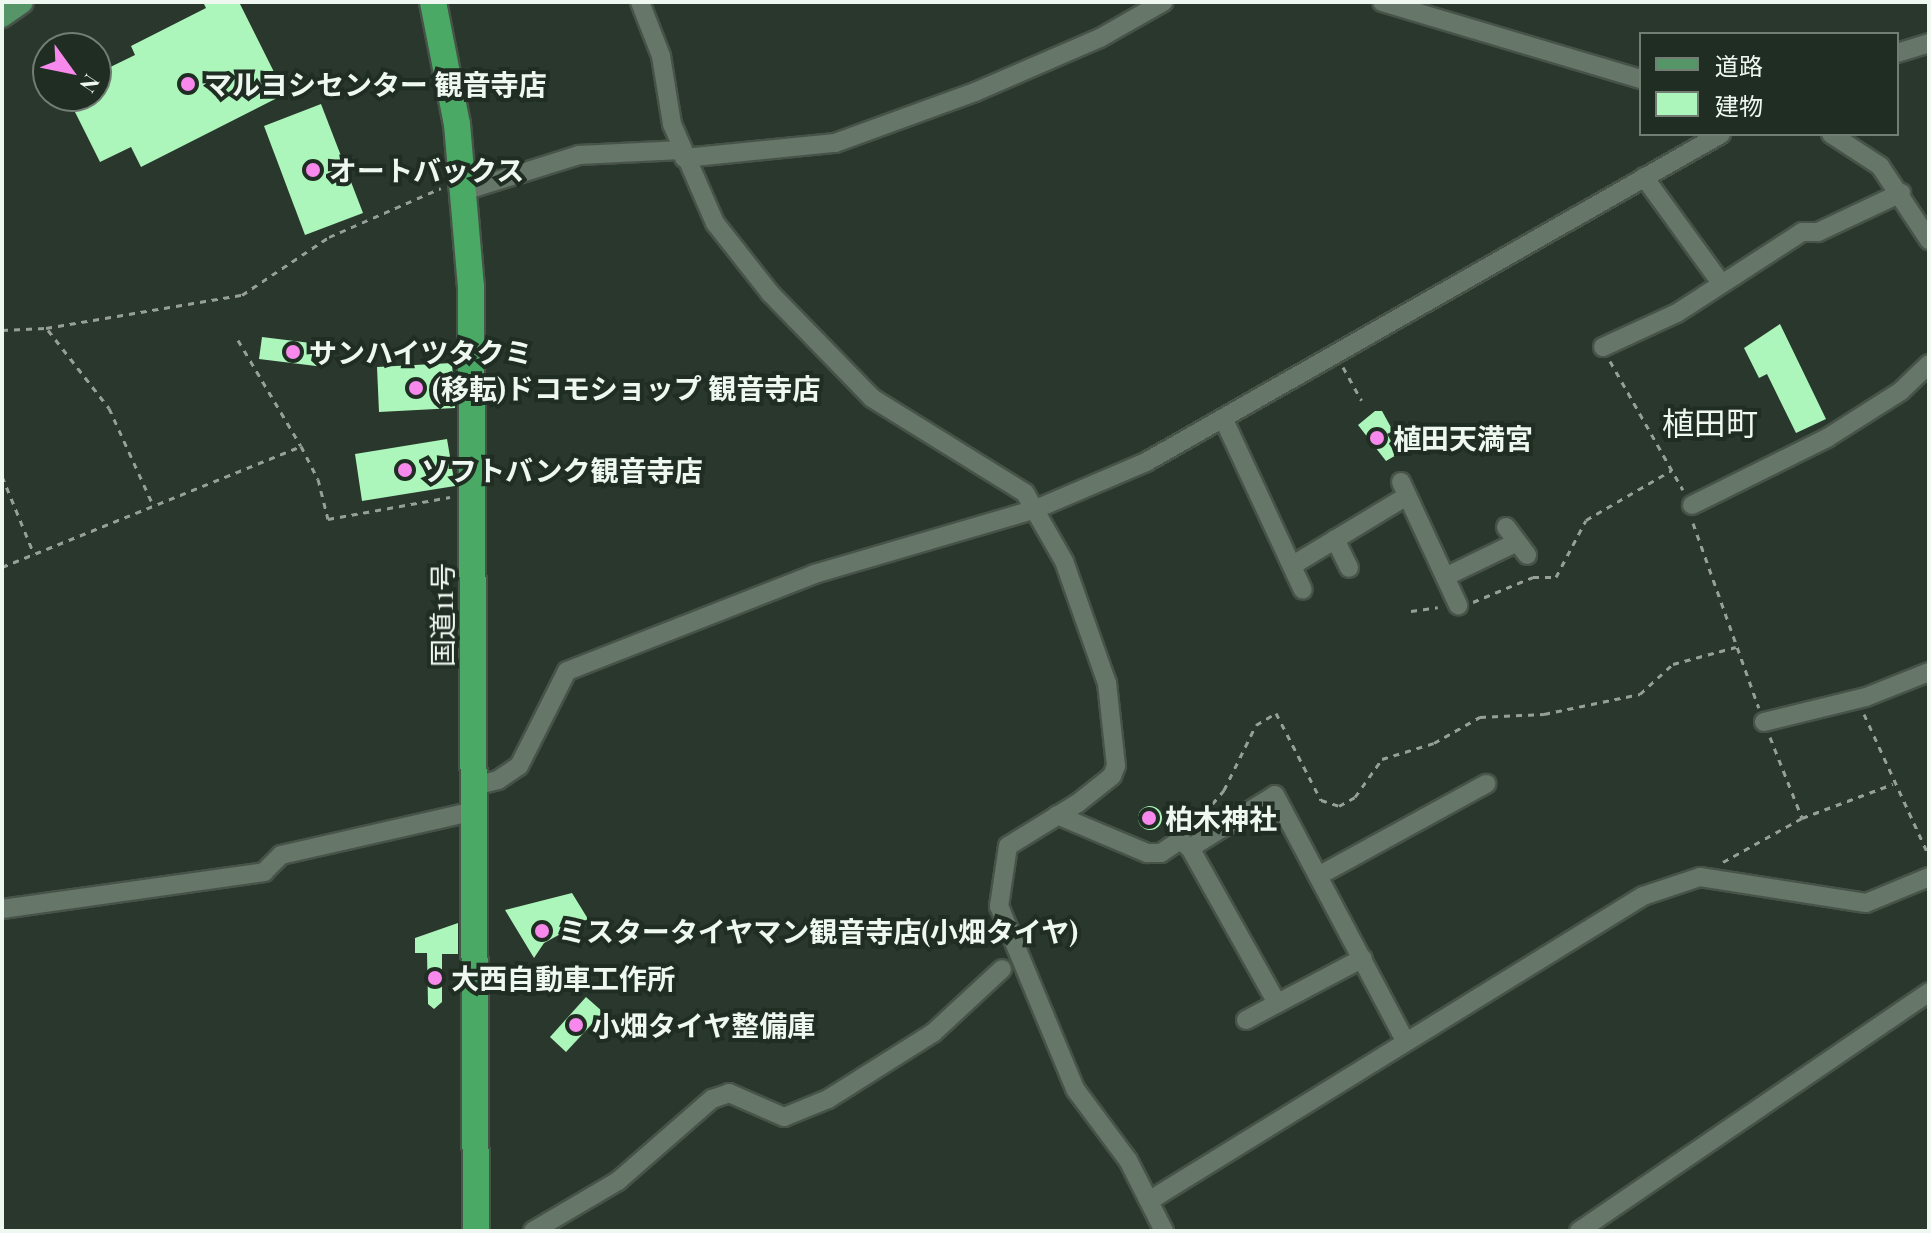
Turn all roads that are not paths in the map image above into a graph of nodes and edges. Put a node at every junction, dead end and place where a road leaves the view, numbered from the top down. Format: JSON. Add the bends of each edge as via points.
{"nodes":[{"id":1,"x":22,"y":2,"type":"edge"},
{"id":2,"x":433,"y":2,"type":"edge"},
{"id":3,"x":640,"y":2,"type":"edge"},
{"id":4,"x":1163,"y":2,"type":"edge"},
{"id":5,"x":1382,"y":2,"type":"edge"},
{"id":6,"x":2,"y":16,"type":"edge"},
{"id":7,"x":1929,"y":43,"type":"edge"},
{"id":8,"x":1899,"y":52,"type":"edge"},
{"id":9,"x":1639,"y":78,"type":"edge"},
{"id":10,"x":1717,"y":136,"type":"edge"},
{"id":11,"x":1834,"y":136,"type":"edge"},
{"id":12,"x":683,"y":154,"type":"junction"},
{"id":13,"x":1644,"y":177,"type":"junction"},
{"id":14,"x":464,"y":185,"type":"junction"},
{"id":15,"x":1901,"y":193,"type":"junction"},
{"id":16,"x":1929,"y":240,"type":"edge"},
{"id":17,"x":1721,"y":283,"type":"junction"},
{"id":18,"x":1603,"y":347,"type":"road end"},
{"id":19,"x":1929,"y":364,"type":"edge"},
{"id":20,"x":1224,"y":420,"type":"junction"},
{"id":21,"x":1692,"y":505,"type":"road end"},
{"id":22,"x":1036,"y":509,"type":"junction"},
{"id":23,"x":1335,"y":539,"type":"junction"},
{"id":24,"x":1517,"y":541,"type":"dead end"},
{"id":25,"x":1293,"y":565,"type":"junction"},
{"id":26,"x":1349,"y":568,"type":"dead end"},
{"id":27,"x":1445,"y":577,"type":"junction"},
{"id":28,"x":1303,"y":590,"type":"dead end"},
{"id":29,"x":1458,"y":605,"type":"road end"},
{"id":30,"x":1929,"y":672,"type":"edge"},
{"id":31,"x":1764,"y":722,"type":"road end"},
{"id":32,"x":1486,"y":784,"type":"dead end"},
{"id":33,"x":474,"y":798,"type":"junction"},
{"id":34,"x":1057,"y":815,"type":"junction"},
{"id":35,"x":1185,"y":844,"type":"junction"},
{"id":36,"x":1318,"y":876,"type":"junction"},
{"id":37,"x":1929,"y":877,"type":"edge"},
{"id":38,"x":2,"y":909,"type":"edge"},
{"id":39,"x":1363,"y":958,"type":"junction"},
{"id":40,"x":1002,"y":969,"type":"dead end"},
{"id":41,"x":1929,"y":992,"type":"edge"},
{"id":42,"x":1277,"y":1003,"type":"junction"},
{"id":43,"x":1246,"y":1020,"type":"dead end"},
{"id":44,"x":1405,"y":1041,"type":"junction"},
{"id":45,"x":1152,"y":1199,"type":"junction"},
{"id":46,"x":476,"y":1231,"type":"edge"},
{"id":47,"x":533,"y":1231,"type":"edge"},
{"id":48,"x":1164,"y":1231,"type":"edge"},
{"id":49,"x":1579,"y":1231,"type":"edge"}],
"edges":[{"from":1,"to":6,"type":"main road"},
{"from":2,"to":14,"type":"highway","name":"国道11号","via":[[448,63]]},
{"from":3,"to":12,"type":"street","via":[[661,56],[672,124]]},
{"from":4,"to":12,"type":"street","via":[[1100,38],[989,86],[835,143]]},
{"from":5,"to":9,"type":"street"},
{"from":7,"to":8,"type":"street"},
{"from":10,"to":13,"type":"street"},
{"from":11,"to":15,"type":"street","via":[[1880,166]]},
{"from":12,"to":14,"type":"street","via":[[579,155]]},
{"from":12,"to":22,"type":"street","via":[[715,223],[751,270],[872,398],[1005,477]]},
{"from":13,"to":17,"type":"street"},
{"from":13,"to":20,"type":"street"},
{"from":14,"to":33,"type":"highway","name":"国道11号","via":[[474,493]]},
{"from":15,"to":16,"type":"street"},
{"from":15,"to":17,"type":"street","via":[[1818,232],[1802,232]]},
{"from":17,"to":18,"type":"street","via":[[1677,313]]},
{"from":19,"to":21,"type":"street","via":[[1901,391],[1827,438]]},
{"from":20,"to":22,"type":"street","via":[[1146,462]]},
{"from":20,"to":25,"type":"street"},
{"from":22,"to":33,"type":"street","via":[[814,574],[567,671],[519,766]]},
{"from":22,"to":34,"type":"street","via":[[1093,635],[1107,683],[1116,754],[1112,776]]},
{"from":23,"to":25,"type":"street"},
{"from":23,"to":26,"type":"street"},
{"from":23,"to":27,"type":"street","via":[[1404,489]]},
{"from":24,"to":27,"type":"street"},
{"from":25,"to":28,"type":"street"},
{"from":27,"to":29,"type":"street"},
{"from":30,"to":31,"type":"street","via":[[1858,699]]},
{"from":32,"to":36,"type":"street"},
{"from":33,"to":38,"type":"street","via":[[281,855],[264,872]]},
{"from":33,"to":46,"type":"highway","name":"国道11号"},
{"from":34,"to":35,"type":"street","via":[[1147,853]]},
{"from":34,"to":45,"type":"street","via":[[1008,846],[999,878],[999,906],[1075,1089]]},
{"from":35,"to":36,"type":"street","via":[[1275,795]]},
{"from":35,"to":42,"type":"street"},
{"from":36,"to":39,"type":"street"},
{"from":37,"to":44,"type":"street","via":[[1852,904],[1771,885],[1700,877],[1643,896]]},
{"from":39,"to":42,"type":"street"},
{"from":39,"to":44,"type":"street"},
{"from":40,"to":47,"type":"street","via":[[933,1033],[863,1080],[784,1117],[729,1093],[712,1099],[618,1181]]},
{"from":41,"to":49,"type":"street"},
{"from":42,"to":43,"type":"street"},
{"from":44,"to":45,"type":"street"},
{"from":45,"to":48,"type":"street"}]}
